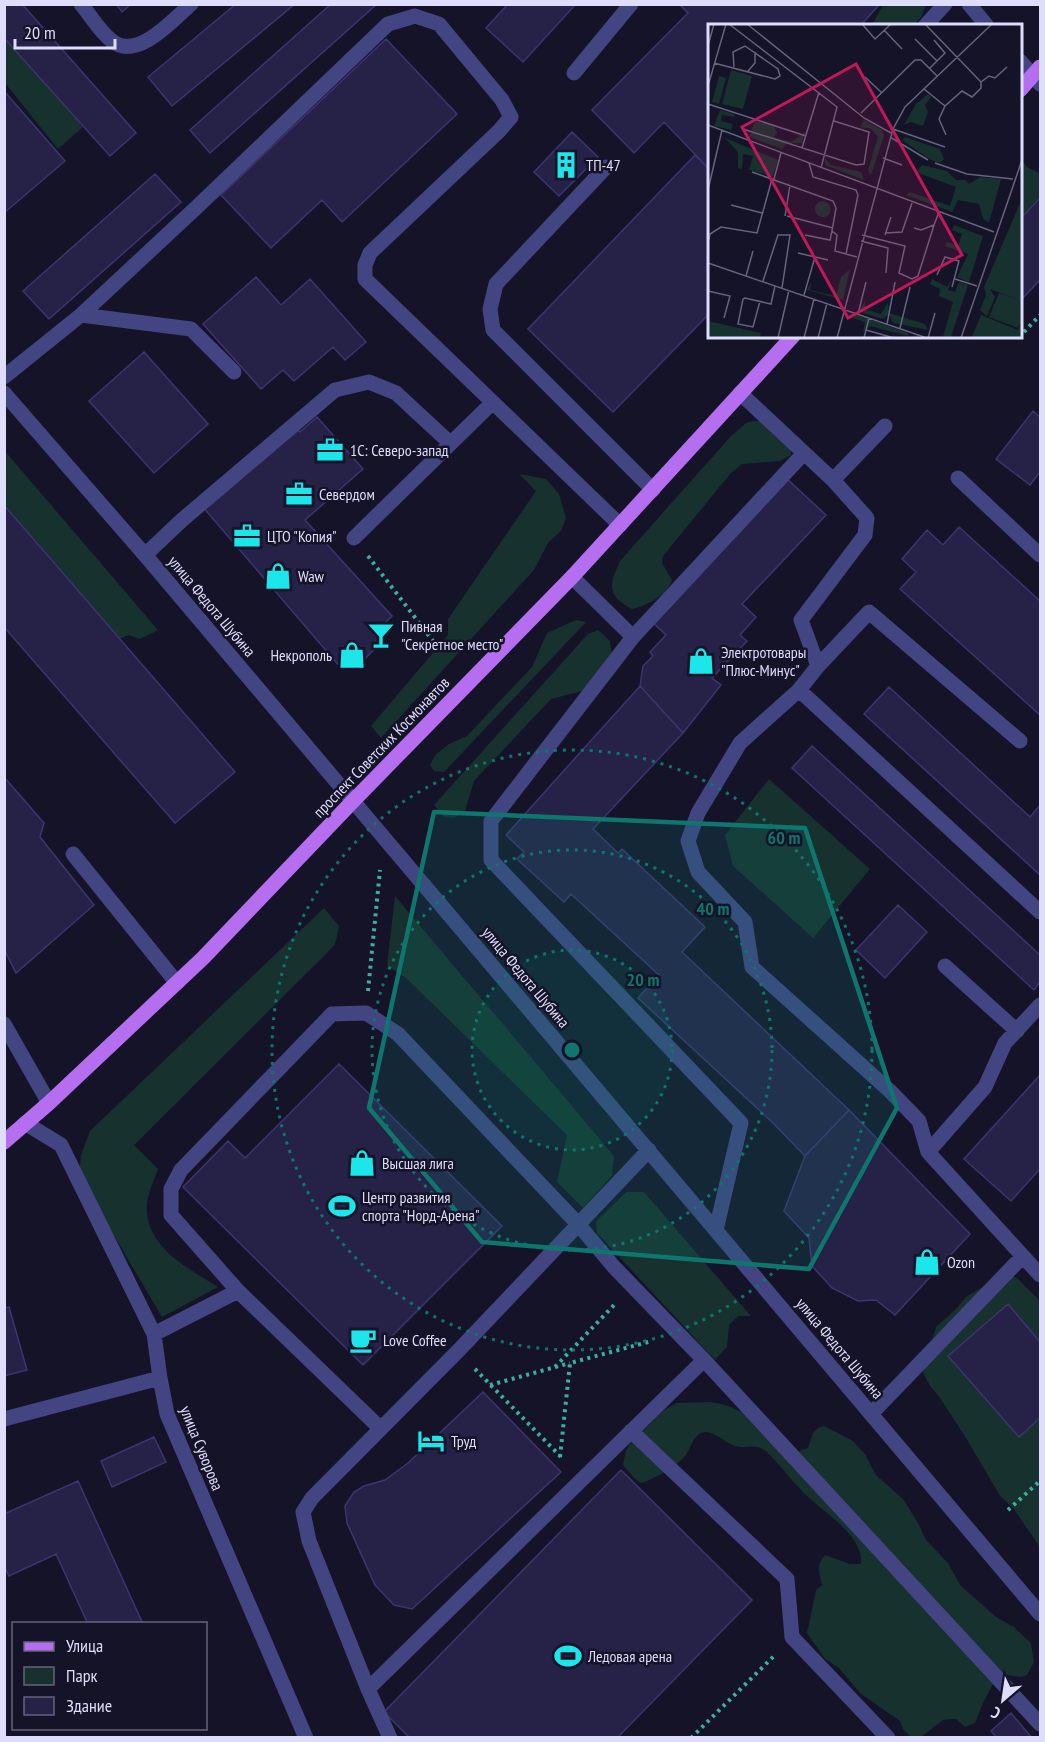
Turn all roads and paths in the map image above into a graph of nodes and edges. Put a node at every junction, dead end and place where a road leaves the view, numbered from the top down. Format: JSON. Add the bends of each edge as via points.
{"nodes":[{"id":1,"x":81,"y":4,"type":"edge"},
{"id":2,"x":191,"y":4,"type":"edge"},
{"id":3,"x":631,"y":4,"type":"edge"},
{"id":4,"x":945,"y":4,"type":"edge"},
{"id":5,"x":969,"y":4,"type":"edge"},
{"id":6,"x":927,"y":24,"type":"edge"},
{"id":7,"x":985,"y":24,"type":"edge"},
{"id":8,"x":1021,"y":62,"type":"edge"},
{"id":9,"x":574,"y":73,"type":"dead end"},
{"id":10,"x":1038,"y":76,"type":"edge"},
{"id":11,"x":1021,"y":89,"type":"edge"},
{"id":12,"x":606,"y":167,"type":"dead end"},
{"id":13,"x":81,"y":315,"type":"junction"},
{"id":14,"x":1041,"y":315,"type":"edge"},
{"id":15,"x":1024,"y":332,"type":"dead end"},
{"id":16,"x":791,"y":338,"type":"edge"},
{"id":17,"x":234,"y":372,"type":"dead end"},
{"id":18,"x":4,"y":377,"type":"edge"},
{"id":19,"x":4,"y":393,"type":"edge"},
{"id":20,"x":740,"y":393,"type":"junction"},
{"id":21,"x":492,"y":403,"type":"junction"},
{"id":22,"x":885,"y":426,"type":"dead end"},
{"id":23,"x":450,"y":443,"type":"junction"},
{"id":24,"x":804,"y":453,"type":"junction"},
{"id":25,"x":958,"y":478,"type":"dead end"},
{"id":26,"x":833,"y":480,"type":"junction"},
{"id":27,"x":653,"y":490,"type":"junction"},
{"id":28,"x":620,"y":525,"type":"junction"},
{"id":29,"x":354,"y":538,"type":"joint"},
{"id":30,"x":1040,"y":553,"type":"edge"},
{"id":31,"x":145,"y":555,"type":"junction"},
{"id":32,"x":572,"y":578,"type":"junction"},
{"id":33,"x":633,"y":637,"type":"junction"},
{"id":34,"x":433,"y":641,"type":"dead end"},
{"id":35,"x":818,"y":666,"type":"junction"},
{"id":36,"x":799,"y":690,"type":"junction"},
{"id":37,"x":1020,"y":741,"type":"dead end"},
{"id":38,"x":353,"y":801,"type":"junction"},
{"id":39,"x":73,"y":854,"type":"dead end"},
{"id":40,"x":381,"y":868,"type":"dead end"},
{"id":41,"x":1041,"y":912,"type":"edge"},
{"id":42,"x":945,"y":966,"type":"dead end"},
{"id":43,"x":177,"y":983,"type":"junction"},
{"id":44,"x":1041,"y":1005,"type":"edge"},
{"id":45,"x":366,"y":1013,"type":"junction"},
{"id":46,"x":4,"y":1024,"type":"edge"},
{"id":47,"x":1017,"y":1031,"type":"junction"},
{"id":48,"x":49,"y":1103,"type":"junction"},
{"id":49,"x":25,"y":1123,"type":"junction"},
{"id":50,"x":4,"y":1142,"type":"edge"},
{"id":51,"x":649,"y":1150,"type":"junction"},
{"id":52,"x":928,"y":1152,"type":"junction"},
{"id":53,"x":578,"y":1224,"type":"junction"},
{"id":54,"x":716,"y":1230,"type":"junction"},
{"id":55,"x":1023,"y":1256,"type":"junction"},
{"id":56,"x":1038,"y":1268,"type":"edge"},
{"id":57,"x":633,"y":1287,"type":"junction"},
{"id":58,"x":238,"y":1291,"type":"junction"},
{"id":59,"x":154,"y":1334,"type":"junction"},
{"id":60,"x":679,"y":1334,"type":"junction"},
{"id":61,"x":458,"y":1351,"type":"junction"},
{"id":62,"x":704,"y":1360,"type":"junction"},
{"id":63,"x":570,"y":1363,"type":"junction"},
{"id":64,"x":555,"y":1367,"type":"junction"},
{"id":65,"x":160,"y":1378,"type":"junction"},
{"id":66,"x":490,"y":1385,"type":"junction"},
{"id":67,"x":871,"y":1414,"type":"junction"},
{"id":68,"x":4,"y":1419,"type":"edge"},
{"id":69,"x":380,"y":1428,"type":"junction"},
{"id":70,"x":631,"y":1431,"type":"junction"},
{"id":71,"x":560,"y":1457,"type":"junction"},
{"id":72,"x":583,"y":1480,"type":"junction"},
{"id":73,"x":1041,"y":1481,"type":"edge"},
{"id":74,"x":1008,"y":1510,"type":"dead end"},
{"id":75,"x":1041,"y":1614,"type":"edge"},
{"id":76,"x":792,"y":1637,"type":"junction"},
{"id":77,"x":368,"y":1689,"type":"junction"},
{"id":78,"x":1041,"y":1724,"type":"edge"},
{"id":79,"x":306,"y":1737,"type":"edge"},
{"id":80,"x":390,"y":1737,"type":"edge"},
{"id":81,"x":691,"y":1737,"type":"edge"},
{"id":82,"x":888,"y":1737,"type":"edge"}],
"edges":[{"from":1,"to":2,"type":"street","via":[[113,42],[128,47],[145,44]]},
{"from":3,"to":9,"type":"street"},
{"from":4,"to":6,"type":"street"},
{"from":5,"to":7,"type":"street"},
{"from":8,"to":10,"type":"street"},
{"from":10,"to":11,"type":"main road"},
{"from":12,"to":27,"type":"street","via":[[496,284],[490,309],[493,330]]},
{"from":13,"to":17,"type":"street","via":[[191,329]]},
{"from":13,"to":18,"type":"street"},
{"from":13,"to":21,"type":"street","via":[[388,24],[415,16],[439,24],[502,100],[511,117],[370,253],[365,279]]},
{"from":14,"to":15,"type":"path"},
{"from":16,"to":20,"type":"main road","name":"проспект Советских Космонавтов"},
{"from":19,"to":31,"type":"street","name":"улица Федота Шубина"},
{"from":20,"to":24,"type":"street"},
{"from":20,"to":27,"type":"main road","name":"проспект Советских Космонавтов"},
{"from":21,"to":23,"type":"street"},
{"from":21,"to":28,"type":"street"},
{"from":22,"to":26,"type":"street"},
{"from":23,"to":29,"type":"street"},
{"from":23,"to":31,"type":"street","via":[[396,393],[369,382],[334,390]]},
{"from":24,"to":26,"type":"street"},
{"from":24,"to":33,"type":"street"},
{"from":25,"to":30,"type":"street"},
{"from":26,"to":35,"type":"street","via":[[867,518],[865,535],[801,620]]},
{"from":27,"to":28,"type":"main road","name":"проспект Советских Космонавтов"},
{"from":28,"to":32,"type":"main road","name":"проспект Советских Космонавтов"},
{"from":29,"to":34,"type":"path"},
{"from":31,"to":38,"type":"street","name":"улица Федота Шубина"},
{"from":32,"to":33,"type":"street"},
{"from":32,"to":38,"type":"main road","name":"проспект Советских Космонавтов"},
{"from":33,"to":54,"type":"street","via":[[491,821],[491,860],[741,1123]]},
{"from":35,"to":36,"type":"street"},
{"from":35,"to":37,"type":"street","via":[[869,612]]},
{"from":36,"to":41,"type":"street"},
{"from":36,"to":52,"type":"street","via":[[740,743],[698,813],[688,841],[698,872],[745,922],[752,967],[890,1090],[919,1121]]},
{"from":38,"to":43,"type":"main road","name":"проспект Советских Космонавтов"},
{"from":38,"to":51,"type":"street","name":"улица Федота Шубина"},
{"from":39,"to":43,"type":"street"},
{"from":40,"to":45,"type":"path"},
{"from":42,"to":47,"type":"street"},
{"from":43,"to":48,"type":"main road","name":"проспект Советских Космонавтов"},
{"from":44,"to":47,"type":"street"},
{"from":45,"to":53,"type":"street","via":[[398,1034]]},
{"from":45,"to":58,"type":"street","via":[[332,1014],[181,1170],[171,1190],[171,1215]]},
{"from":46,"to":48,"type":"street"},
{"from":47,"to":52,"type":"street","via":[[1005,1043],[985,1087]]},
{"from":48,"to":49,"type":"main road","name":"проспект Советских Космонавтов"},
{"from":49,"to":50,"type":"main road","name":"проспект Советских Космонавтов"},
{"from":49,"to":59,"type":"street","name":"улица Суворова","via":[[61,1145]]},
{"from":51,"to":53,"type":"street"},
{"from":51,"to":54,"type":"street","name":"улица Федота Шубина"},
{"from":52,"to":55,"type":"street"},
{"from":53,"to":57,"type":"street"},
{"from":53,"to":61,"type":"street"},
{"from":54,"to":67,"type":"street","name":"улица Федота Шубина"},
{"from":55,"to":56,"type":"street"},
{"from":55,"to":67,"type":"street"},
{"from":57,"to":60,"type":"street"},
{"from":57,"to":64,"type":"path"},
{"from":58,"to":59,"type":"street"},
{"from":58,"to":69,"type":"street"},
{"from":59,"to":65,"type":"street","name":"улица Суворова"},
{"from":60,"to":62,"type":"street"},
{"from":60,"to":63,"type":"path"},
{"from":61,"to":66,"type":"path"},
{"from":61,"to":69,"type":"street"},
{"from":62,"to":70,"type":"street"},
{"from":62,"to":78,"type":"street"},
{"from":63,"to":64,"type":"path"},
{"from":63,"to":71,"type":"path"},
{"from":64,"to":66,"type":"path"},
{"from":65,"to":68,"type":"street"},
{"from":65,"to":79,"type":"street","name":"улица Суворова","via":[[167,1414]]},
{"from":66,"to":71,"type":"path"},
{"from":67,"to":75,"type":"street","name":"улица Федота Шубина"},
{"from":69,"to":77,"type":"street","via":[[303,1512],[309,1541]]},
{"from":70,"to":72,"type":"street"},
{"from":70,"to":76,"type":"street","via":[[787,1579]]},
{"from":71,"to":72,"type":"path"},
{"from":72,"to":77,"type":"street"},
{"from":73,"to":74,"type":"path"},
{"from":76,"to":81,"type":"path"},
{"from":76,"to":82,"type":"street"},
{"from":77,"to":80,"type":"street"}]}
